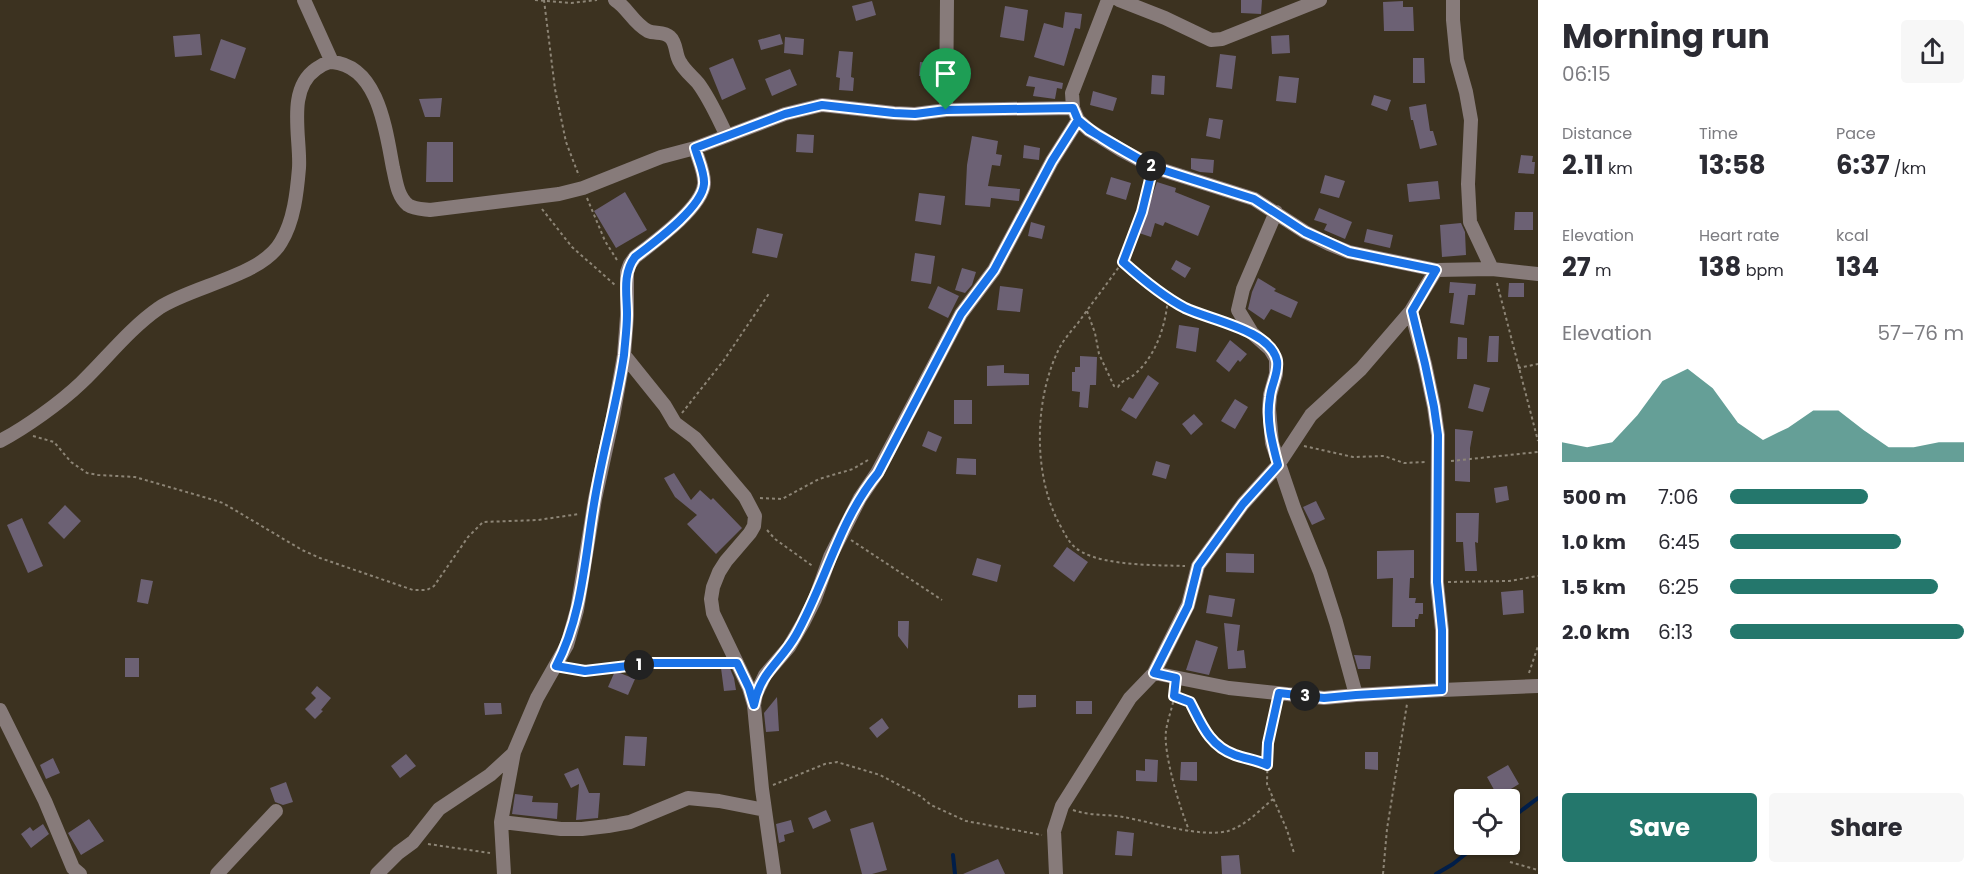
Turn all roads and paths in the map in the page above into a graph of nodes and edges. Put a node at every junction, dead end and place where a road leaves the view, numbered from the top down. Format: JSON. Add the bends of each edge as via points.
{"nodes":[{"id":1,"x":304,"y":0,"type":"edge"},
{"id":2,"x":535,"y":0,"type":"edge"},
{"id":3,"x":597,"y":0,"type":"edge"},
{"id":4,"x":615,"y":0,"type":"edge"},
{"id":5,"x":947,"y":0,"type":"edge"},
{"id":6,"x":1108,"y":0,"type":"edge"},
{"id":7,"x":1119,"y":0,"type":"edge"},
{"id":8,"x":1320,"y":0,"type":"edge"},
{"id":9,"x":1453,"y":0,"type":"edge"},
{"id":10,"x":545,"y":1,"type":"edge"},
{"id":11,"x":332,"y":62,"type":"junction"},
{"id":12,"x":946,"y":110,"type":"junction"},
{"id":13,"x":1075,"y":114,"type":"junction"},
{"id":14,"x":727,"y":136,"type":"junction"},
{"id":15,"x":695,"y":148,"type":"junction"},
{"id":16,"x":1153,"y":167,"type":"junction"},
{"id":17,"x":583,"y":188,"type":"junction"},
{"id":18,"x":533,"y":198,"type":"junction"},
{"id":19,"x":1276,"y":213,"type":"junction"},
{"id":20,"x":1123,"y":262,"type":"junction"},
{"id":21,"x":1492,"y":269,"type":"junction"},
{"id":22,"x":1436,"y":270,"type":"junction"},
{"id":23,"x":627,"y":272,"type":"junction"},
{"id":24,"x":1538,"y":274,"type":"edge"},
{"id":25,"x":770,"y":292,"type":"dead end"},
{"id":26,"x":1168,"y":297,"type":"junction"},
{"id":27,"x":626,"y":298,"type":"junction"},
{"id":28,"x":1087,"y":310,"type":"junction"},
{"id":29,"x":1412,"y":311,"type":"junction"},
{"id":30,"x":1252,"y":333,"type":"junction"},
{"id":31,"x":624,"y":355,"type":"junction"},
{"id":32,"x":1538,"y":364,"type":"edge"},
{"id":33,"x":1518,"y":368,"type":"junction"},
{"id":34,"x":675,"y":423,"type":"junction"},
{"id":35,"x":18,"y":432,"type":"junction"},
{"id":36,"x":1297,"y":437,"type":"junction"},
{"id":37,"x":0,"y":441,"type":"edge"},
{"id":38,"x":1538,"y":441,"type":"edge"},
{"id":39,"x":889,"y":450,"type":"junction"},
{"id":40,"x":1538,"y":452,"type":"edge"},
{"id":41,"x":1438,"y":462,"type":"junction"},
{"id":42,"x":1278,"y":465,"type":"junction"},
{"id":43,"x":745,"y":497,"type":"junction"},
{"id":44,"x":592,"y":512,"type":"junction"},
{"id":45,"x":755,"y":516,"type":"junction"},
{"id":46,"x":841,"y":534,"type":"junction"},
{"id":47,"x":1198,"y":566,"type":"junction"},
{"id":48,"x":1538,"y":576,"type":"edge"},
{"id":49,"x":822,"y":579,"type":"junction"},
{"id":50,"x":1437,"y":582,"type":"junction"},
{"id":51,"x":942,"y":600,"type":"dead end"},
{"id":52,"x":1538,"y":646,"type":"edge"},
{"id":53,"x":737,"y":663,"type":"junction"},
{"id":54,"x":556,"y":666,"type":"junction"},
{"id":55,"x":1154,"y":673,"type":"junction"},
{"id":56,"x":1176,"y":678,"type":"junction"},
{"id":57,"x":1531,"y":687,"type":"edge"},
{"id":58,"x":1442,"y":690,"type":"junction"},
{"id":59,"x":1409,"y":692,"type":"junction"},
{"id":60,"x":1279,"y":693,"type":"junction"},
{"id":61,"x":1356,"y":695,"type":"junction"},
{"id":62,"x":1174,"y":696,"type":"junction"},
{"id":63,"x":754,"y":705,"type":"junction"},
{"id":64,"x":0,"y":710,"type":"edge"},
{"id":65,"x":514,"y":752,"type":"junction"},
{"id":66,"x":1267,"y":765,"type":"junction"},
{"id":67,"x":762,"y":789,"type":"junction"},
{"id":68,"x":1274,"y":799,"type":"junction"},
{"id":69,"x":1062,"y":806,"type":"junction"},
{"id":70,"x":765,"y":810,"type":"junction"},
{"id":71,"x":276,"y":811,"type":"dead end"},
{"id":72,"x":501,"y":822,"type":"junction"},
{"id":73,"x":1189,"y":830,"type":"junction"},
{"id":74,"x":1054,"y":831,"type":"junction"},
{"id":75,"x":413,"y":842,"type":"junction"},
{"id":76,"x":1294,"y":853,"type":"dead end"},
{"id":77,"x":504,"y":854,"type":"junction"},
{"id":78,"x":1510,"y":862,"type":"dead end"},
{"id":79,"x":1538,"y":870,"type":"edge"},
{"id":80,"x":80,"y":874,"type":"edge"},
{"id":81,"x":217,"y":874,"type":"edge"},
{"id":82,"x":377,"y":874,"type":"edge"},
{"id":83,"x":504,"y":874,"type":"edge"},
{"id":84,"x":774,"y":874,"type":"edge"},
{"id":85,"x":1056,"y":874,"type":"edge"},
{"id":86,"x":1383,"y":874,"type":"edge"}],
"edges":[{"from":1,"to":11,"type":"street"},
{"from":2,"to":10,"type":"path"},
{"from":3,"to":10,"type":"path"},
{"from":4,"to":14,"type":"street","via":[[634,22],[648,31],[671,37],[681,65],[698,83]]},
{"from":5,"to":12,"type":"street"},
{"from":6,"to":13,"type":"street","via":[[1075,82]]},
{"from":7,"to":8,"type":"street","via":[[1210,40],[1222,39]]},
{"from":9,"to":21,"type":"street","via":[[1457,60],[1471,120],[1470,222]]},
{"from":10,"to":17,"type":"path","via":[[555,89],[566,142]]},
{"from":11,"to":18,"type":"street","via":[[351,68],[364,78],[376,98],[398,188],[408,205],[430,210]]},
{"from":11,"to":35,"type":"street","via":[[311,73],[301,91],[297,193],[281,242],[273,253],[257,266],[160,308],[118,343],[79,385]]},
{"from":12,"to":13,"type":"street"},
{"from":12,"to":14,"type":"street","via":[[915,114],[822,105]]},
{"from":13,"to":16,"type":"street","via":[[1089,130]]},
{"from":13,"to":39,"type":"street","via":[[994,270],[961,314]]},
{"from":14,"to":15,"type":"street"},
{"from":15,"to":17,"type":"street"},
{"from":15,"to":23,"type":"street","via":[[704,178],[702,191],[683,217],[635,257]]},
{"from":16,"to":19,"type":"street","via":[[1254,199]]},
{"from":16,"to":20,"type":"path","via":[[1142,212]]},
{"from":17,"to":18,"type":"street"},
{"from":17,"to":23,"type":"path","via":[[605,241]]},
{"from":18,"to":27,"type":"path","via":[[572,247]]},
{"from":19,"to":22,"type":"street","via":[[1305,232],[1349,252]]},
{"from":19,"to":30,"type":"street","via":[[1239,303],[1238,310]]},
{"from":20,"to":26,"type":"path"},
{"from":20,"to":28,"type":"path"},
{"from":21,"to":22,"type":"street"},
{"from":21,"to":24,"type":"street"},
{"from":21,"to":33,"type":"path"},
{"from":22,"to":29,"type":"street"},
{"from":23,"to":27,"type":"street"},
{"from":25,"to":34,"type":"path"},
{"from":26,"to":28,"type":"path","via":[[1163,328],[1150,356],[1118,387],[1105,369]]},
{"from":26,"to":30,"type":"path","via":[[1194,312]]},
{"from":27,"to":31,"type":"street"},
{"from":28,"to":47,"type":"path","via":[[1061,345],[1043,400],[1040,459],[1047,496],[1057,520],[1069,543],[1089,555],[1144,566]]},
{"from":29,"to":36,"type":"street","via":[[1361,369],[1311,415]]},
{"from":29,"to":41,"type":"street","via":[[1434,407]]},
{"from":30,"to":42,"type":"street","via":[[1270,348],[1276,359],[1269,409]]},
{"from":31,"to":34,"type":"street"},
{"from":31,"to":44,"type":"street"},
{"from":32,"to":33,"type":"path"},
{"from":33,"to":38,"type":"path"},
{"from":34,"to":43,"type":"street","via":[[695,438]]},
{"from":35,"to":37,"type":"street"},
{"from":35,"to":44,"type":"path","via":[[54,442],[87,473],[135,477],[223,503],[302,550],[413,590],[434,586],[483,522],[538,520]]},
{"from":36,"to":41,"type":"path","via":[[1303,446],[1353,457]]},
{"from":36,"to":42,"type":"street"},
{"from":39,"to":43,"type":"path","via":[[782,499]]},
{"from":39,"to":46,"type":"street"},
{"from":40,"to":41,"type":"path"},
{"from":41,"to":50,"type":"street"},
{"from":42,"to":47,"type":"street","via":[[1243,504]]},
{"from":42,"to":61,"type":"street","via":[[1320,572]]},
{"from":43,"to":45,"type":"street"},
{"from":44,"to":54,"type":"street","via":[[577,610]]},
{"from":45,"to":49,"type":"path","via":[[775,539],[818,570]]},
{"from":45,"to":53,"type":"street","via":[[750,533],[719,572],[711,599],[713,613]]},
{"from":46,"to":49,"type":"street"},
{"from":46,"to":51,"type":"path"},
{"from":47,"to":55,"type":"street","via":[[1188,606]]},
{"from":48,"to":50,"type":"path","via":[[1509,581]]},
{"from":49,"to":63,"type":"street","via":[[795,637],[765,675]]},
{"from":50,"to":58,"type":"street"},
{"from":52,"to":57,"type":"path"},
{"from":53,"to":54,"type":"path","via":[[653,663],[585,671]]},
{"from":53,"to":63,"type":"street"},
{"from":54,"to":65,"type":"street","via":[[537,698]]},
{"from":55,"to":56,"type":"street"},
{"from":55,"to":69,"type":"street","via":[[1130,698]]},
{"from":56,"to":60,"type":"street"},
{"from":56,"to":62,"type":"path"},
{"from":57,"to":58,"type":"street"},
{"from":58,"to":59,"type":"street"},
{"from":59,"to":61,"type":"street"},
{"from":59,"to":86,"type":"path"},
{"from":60,"to":61,"type":"street","via":[[1324,698]]},
{"from":60,"to":66,"type":"path"},
{"from":62,"to":66,"type":"path","via":[[1190,702],[1204,730],[1227,751]]},
{"from":62,"to":73,"type":"path","via":[[1166,746]]},
{"from":63,"to":67,"type":"street"},
{"from":64,"to":80,"type":"street","via":[[73,868]]},
{"from":65,"to":72,"type":"street"},
{"from":65,"to":75,"type":"street","via":[[490,775],[439,809]]},
{"from":66,"to":68,"type":"path","via":[[1267,784]]},
{"from":67,"to":70,"type":"street"},
{"from":67,"to":74,"type":"path","via":[[837,762],[880,775],[966,821],[1042,835]]},
{"from":68,"to":73,"type":"path","via":[[1237,828]]},
{"from":68,"to":76,"type":"path"},
{"from":69,"to":73,"type":"path"},
{"from":69,"to":74,"type":"street"},
{"from":70,"to":72,"type":"street","via":[[688,798],[630,822],[608,826],[561,829]]},
{"from":70,"to":84,"type":"street"},
{"from":71,"to":81,"type":"street"},
{"from":72,"to":77,"type":"street"},
{"from":74,"to":85,"type":"street"},
{"from":75,"to":77,"type":"path"},
{"from":75,"to":82,"type":"street"},
{"from":77,"to":83,"type":"street"},
{"from":78,"to":79,"type":"path"}]}
